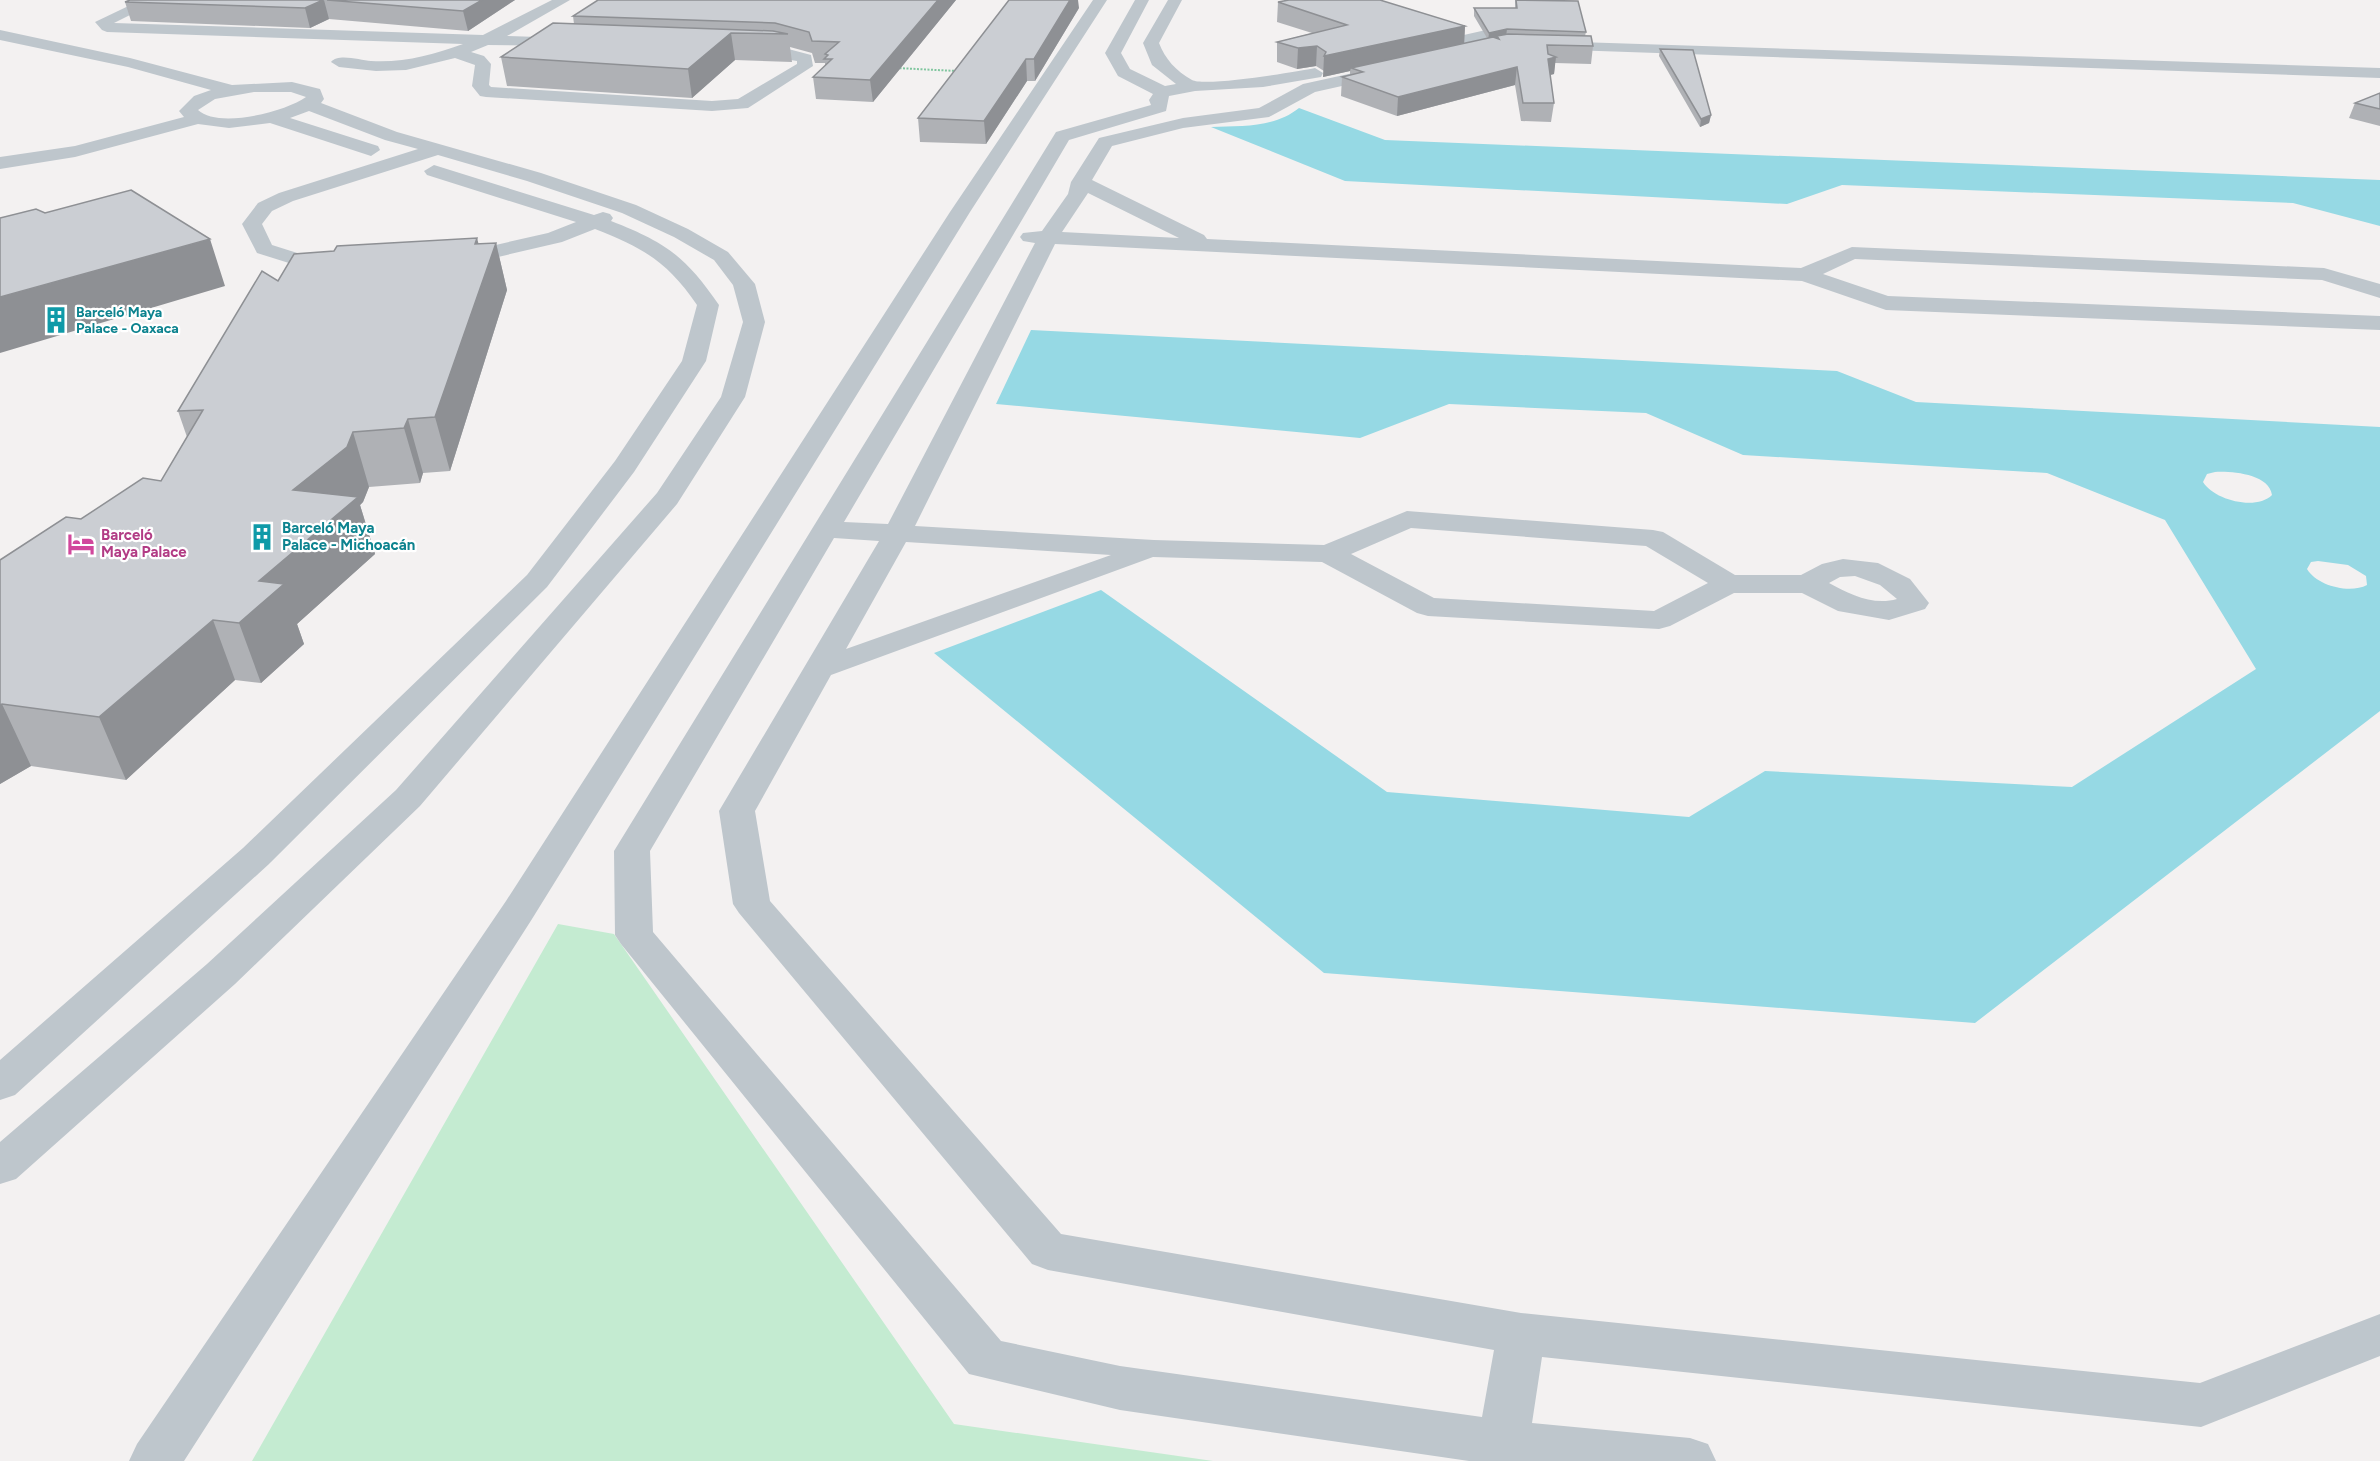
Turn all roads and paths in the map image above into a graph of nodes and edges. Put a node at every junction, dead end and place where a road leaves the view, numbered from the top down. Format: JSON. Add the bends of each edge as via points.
{"nodes":[{"id":1,"x":153,"y":0,"type":"edge"},
{"id":2,"x":532,"y":0,"type":"edge"},
{"id":3,"x":563,"y":0,"type":"edge"},
{"id":4,"x":1142,"y":0,"type":"edge"},
{"id":5,"x":1175,"y":0,"type":"edge"},
{"id":6,"x":1092,"y":1,"type":"edge"},
{"id":7,"x":0,"y":35,"type":"edge"},
{"id":8,"x":489,"y":40,"type":"junction"},
{"id":9,"x":468,"y":42,"type":"junction"},
{"id":10,"x":583,"y":43,"type":"edge"},
{"id":11,"x":0,"y":49,"type":"edge"},
{"id":12,"x":732,"y":49,"type":"edge"},
{"id":13,"x":455,"y":53,"type":"junction"},
{"id":14,"x":339,"y":62,"type":"dead end"},
{"id":15,"x":2380,"y":62,"type":"edge"},
{"id":16,"x":887,"y":67,"type":"edge"},
{"id":17,"x":957,"y":71,"type":"edge"},
{"id":18,"x":2380,"y":73,"type":"edge"},
{"id":19,"x":1244,"y":84,"type":"junction"},
{"id":20,"x":234,"y":90,"type":"junction"},
{"id":21,"x":1170,"y":95,"type":"junction"},
{"id":22,"x":1278,"y":104,"type":"junction"},
{"id":23,"x":310,"y":105,"type":"junction"},
{"id":24,"x":198,"y":110,"type":"junction"},
{"id":25,"x":273,"y":118,"type":"junction"},
{"id":26,"x":1192,"y":122,"type":"junction"},
{"id":27,"x":438,"y":149,"type":"junction"},
{"id":28,"x":36,"y":160,"type":"junction"},
{"id":29,"x":403,"y":160,"type":"junction"},
{"id":30,"x":0,"y":163,"type":"edge"},
{"id":31,"x":0,"y":180,"type":"edge"},
{"id":32,"x":1081,"y":182,"type":"junction"},
{"id":33,"x":629,"y":209,"type":"junction"},
{"id":34,"x":593,"y":221,"type":"junction"},
{"id":35,"x":1002,"y":236,"type":"junction"},
{"id":36,"x":1048,"y":238,"type":"junction"},
{"id":37,"x":1209,"y":245,"type":"junction"},
{"id":38,"x":440,"y":263,"type":"edge"},
{"id":39,"x":354,"y":266,"type":"edge"},
{"id":40,"x":1804,"y":275,"type":"junction"},
{"id":41,"x":2380,"y":291,"type":"edge"},
{"id":42,"x":2380,"y":323,"type":"edge"},
{"id":43,"x":584,"y":520,"type":"junction"},
{"id":44,"x":643,"y":526,"type":"junction"},
{"id":45,"x":826,"y":529,"type":"junction"},
{"id":46,"x":898,"y":532,"type":"junction"},
{"id":47,"x":1154,"y":549,"type":"junction"},
{"id":48,"x":1328,"y":554,"type":"junction"},
{"id":49,"x":1729,"y":584,"type":"junction"},
{"id":50,"x":1807,"y":584,"type":"dead end"},
{"id":51,"x":819,"y":669,"type":"junction"},
{"id":52,"x":0,"y":1084,"type":"edge"},
{"id":53,"x":0,"y":1167,"type":"edge"},
{"id":54,"x":1521,"y":1334,"type":"junction"},
{"id":55,"x":2380,"y":1335,"type":"edge"},
{"id":56,"x":1503,"y":1443,"type":"junction"},
{"id":57,"x":155,"y":1461,"type":"edge"},
{"id":58,"x":1690,"y":1461,"type":"edge"}],
"edges":[{"from":1,"to":9,"type":"street","via":[[103,22],[107,27]]},
{"from":2,"to":9,"type":"street"},
{"from":3,"to":8,"type":"street"},
{"from":4,"to":21,"type":"street","via":[[1113,52],[1124,72]]},
{"from":5,"to":21,"type":"street","via":[[1151,43]]},
{"from":6,"to":57,"type":"street","via":[[519,910]]},
{"from":7,"to":20,"type":"street"},
{"from":8,"to":9,"type":"street"},
{"from":8,"to":10,"type":"street"},
{"from":9,"to":13,"type":"street"},
{"from":11,"to":24,"type":"street","via":[[188,95]]},
{"from":12,"to":13,"type":"street","via":[[777,51],[805,58],[805,66],[742,104],[712,106],[486,92],[480,86],[483,64]]},
{"from":13,"to":14,"type":"street","via":[[399,65]]},
{"from":15,"to":19,"type":"street","via":[[1486,35],[1280,81]]},
{"from":16,"to":17,"type":"path"},
{"from":18,"to":22,"type":"street","via":[[1506,44],[1310,88]]},
{"from":19,"to":21,"type":"street"},
{"from":19,"to":22,"type":"street","via":[[1273,97]]},
{"from":20,"to":23,"type":"street","via":[[292,87],[314,93]]},
{"from":20,"to":24,"type":"street"},
{"from":21,"to":26,"type":"street"},
{"from":21,"to":35,"type":"street","via":[[1062,136]]},
{"from":22,"to":26,"type":"street","via":[[1263,113]]},
{"from":23,"to":25,"type":"street"},
{"from":23,"to":27,"type":"street"},
{"from":24,"to":25,"type":"street","via":[[230,122]]},
{"from":24,"to":28,"type":"street","via":[[89,150]]},
{"from":25,"to":29,"type":"street"},
{"from":26,"to":32,"type":"street","via":[[1105,142]]},
{"from":27,"to":29,"type":"street"},
{"from":27,"to":33,"type":"street"},
{"from":28,"to":30,"type":"street"},
{"from":28,"to":31,"type":"street"},
{"from":29,"to":34,"type":"street"},
{"from":29,"to":39,"type":"street","via":[[286,197],[265,207],[252,224],[264,249],[309,263]]},
{"from":32,"to":36,"type":"street","via":[[1078,194]]},
{"from":32,"to":37,"type":"street"},
{"from":33,"to":34,"type":"street"},
{"from":33,"to":44,"type":"street","via":[[721,256],[744,284],[754,322],[733,397],[667,498]]},
{"from":34,"to":38,"type":"street","via":[[555,238]]},
{"from":34,"to":43,"type":"street","via":[[646,242],[685,272],[708,305],[694,361]]},
{"from":35,"to":36,"type":"street"},
{"from":35,"to":45,"type":"street"},
{"from":36,"to":37,"type":"street"},
{"from":36,"to":46,"type":"street"},
{"from":37,"to":40,"type":"street"},
{"from":40,"to":41,"type":"street","via":[[1852,253],[2324,274]]},
{"from":40,"to":42,"type":"street","via":[[1886,303]]},
{"from":43,"to":44,"type":"street"},
{"from":43,"to":52,"type":"street","via":[[537,580],[264,847]]},
{"from":44,"to":53,"type":"street","via":[[408,798],[221,974]]},
{"from":45,"to":46,"type":"street"},
{"from":45,"to":56,"type":"street","via":[[632,851],[634,935],[986,1359],[1120,1388]]},
{"from":46,"to":47,"type":"street"},
{"from":46,"to":51,"type":"street"},
{"from":47,"to":48,"type":"street"},
{"from":47,"to":51,"type":"street"},
{"from":48,"to":49,"type":"street","via":[[1407,519],[1653,538]]},
{"from":48,"to":49,"type":"street","via":[[1428,607],[1659,620]]},
{"from":49,"to":50,"type":"street"},
{"from":51,"to":54,"type":"street","via":[[737,811],[752,904],[1048,1251]]},
{"from":54,"to":55,"type":"street","via":[[2201,1405]]},
{"from":54,"to":56,"type":"street"},
{"from":56,"to":58,"type":"street"}]}
